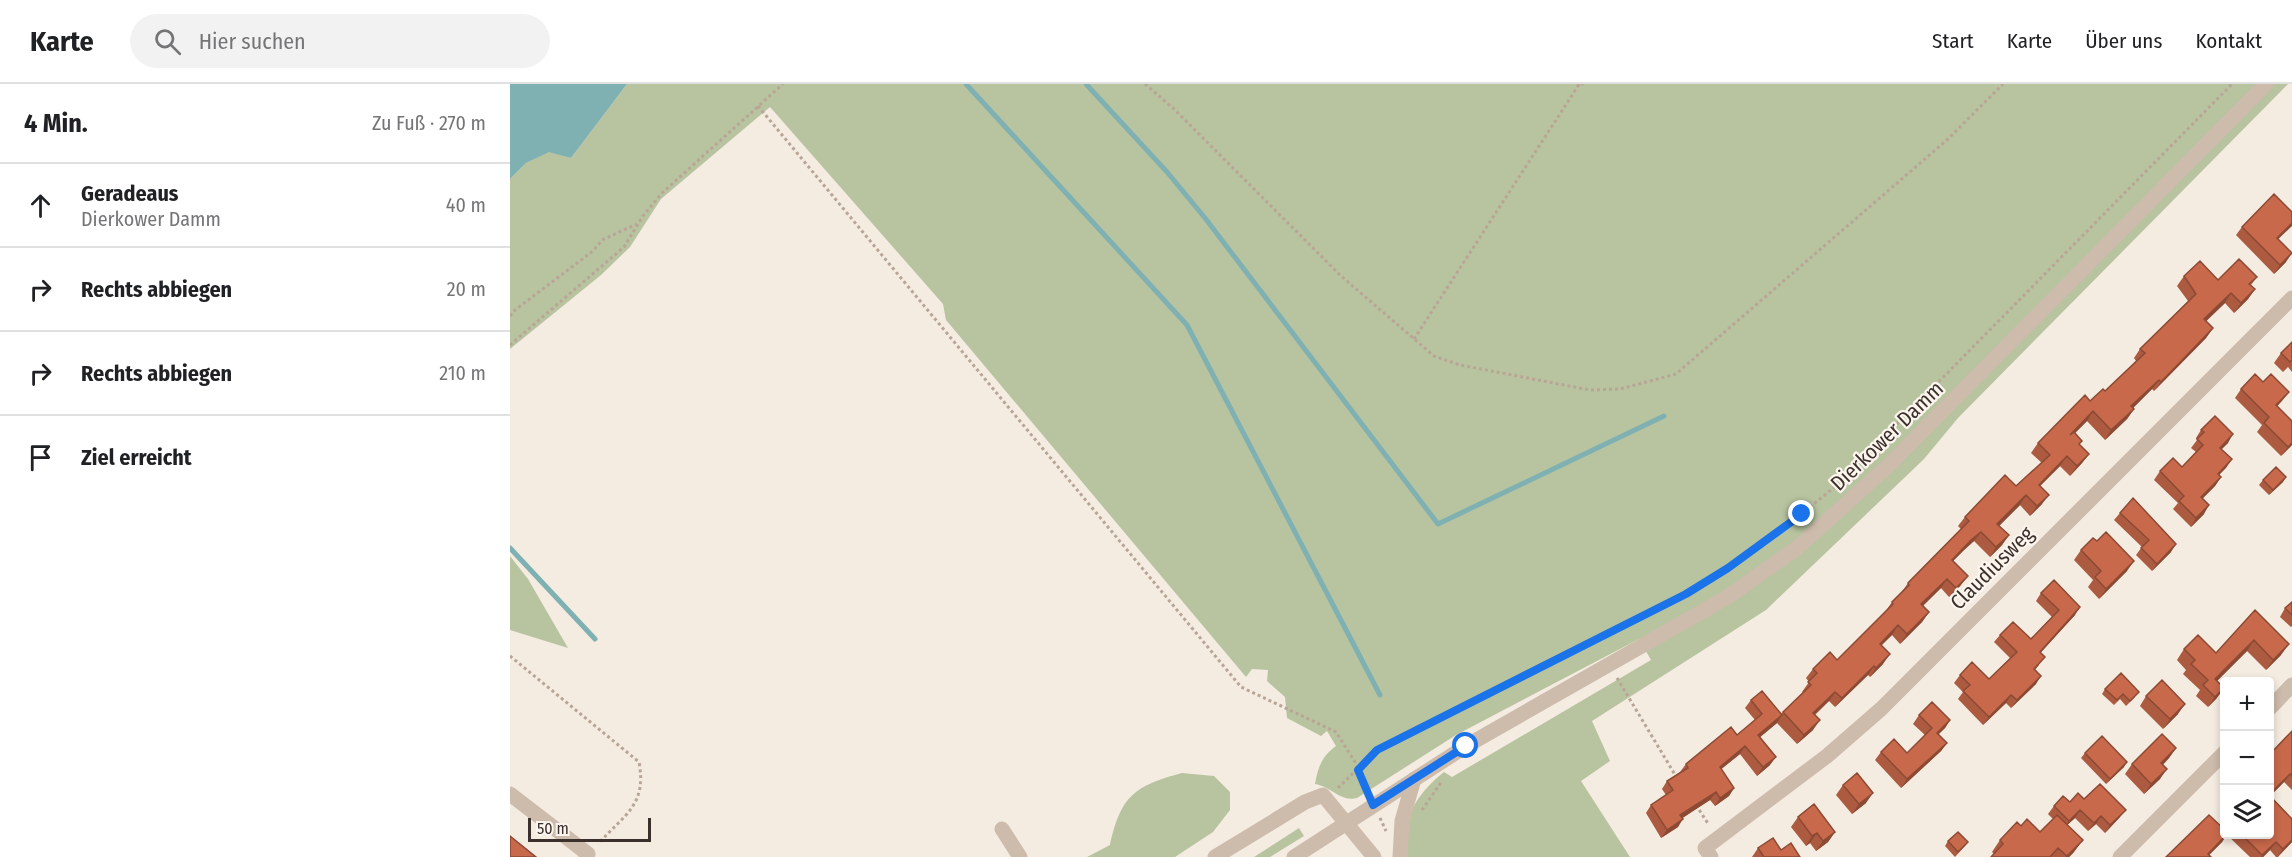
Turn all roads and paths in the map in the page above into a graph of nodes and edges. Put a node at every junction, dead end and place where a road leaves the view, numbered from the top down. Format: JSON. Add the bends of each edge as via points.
{"nodes":[{"id":1,"x":783,"y":84,"type":"edge"},
{"id":2,"x":1145,"y":84,"type":"edge"},
{"id":3,"x":2003,"y":84,"type":"edge"},
{"id":4,"x":2232,"y":84,"type":"edge"},
{"id":5,"x":2266,"y":84,"type":"edge"},
{"id":6,"x":1579,"y":85,"type":"edge"},
{"id":7,"x":758,"y":106,"type":"junction"},
{"id":8,"x":639,"y":224,"type":"junction"},
{"id":9,"x":2292,"y":298,"type":"edge"},
{"id":10,"x":510,"y":316,"type":"edge"},
{"id":11,"x":1414,"y":339,"type":"junction"},
{"id":12,"x":510,"y":345,"type":"edge"},
{"id":13,"x":510,"y":656,"type":"edge"},
{"id":14,"x":1616,"y":677,"type":"dead end"},
{"id":15,"x":2292,"y":685,"type":"edge"},
{"id":16,"x":2274,"y":704,"type":"edge"},
{"id":17,"x":2220,"y":757,"type":"edge"},
{"id":18,"x":1358,"y":770,"type":"junction"},
{"id":19,"x":1414,"y":779,"type":"junction"},
{"id":20,"x":1682,"y":784,"type":"edge"},
{"id":21,"x":510,"y":794,"type":"edge"},
{"id":22,"x":1694,"y":802,"type":"edge"},
{"id":23,"x":1373,"y":805,"type":"junction"},
{"id":24,"x":1344,"y":824,"type":"junction"},
{"id":25,"x":1002,"y":829,"type":"dead end"},
{"id":26,"x":1719,"y":839,"type":"junction"},
{"id":27,"x":1708,"y":853,"type":"edge"},
{"id":28,"x":587,"y":855,"type":"edge"},
{"id":29,"x":1020,"y":857,"type":"edge"},
{"id":30,"x":1215,"y":857,"type":"edge"},
{"id":31,"x":1294,"y":857,"type":"edge"},
{"id":32,"x":1374,"y":857,"type":"edge"},
{"id":33,"x":1400,"y":857,"type":"edge"},
{"id":34,"x":2120,"y":857,"type":"edge"}],
"edges":[{"from":1,"to":7,"type":"path"},
{"from":2,"to":11,"type":"path","via":[[1341,276]]},
{"from":3,"to":11,"type":"path","via":[[1948,139],[1676,374],[1620,389],[1572,387],[1460,365],[1434,356]]},
{"from":4,"to":18,"type":"path","via":[[1836,486],[1770,539],[1686,594],[1377,750]]},
{"from":5,"to":19,"type":"street","name":"Dierkower Damm","via":[[1827,524],[1726,598]]},
{"from":6,"to":11,"type":"path"},
{"from":7,"to":8,"type":"path","via":[[662,193]]},
{"from":7,"to":18,"type":"path","via":[[1241,687],[1336,732]]},
{"from":8,"to":10,"type":"path","via":[[602,240]]},
{"from":8,"to":12,"type":"path","via":[[624,247]]},
{"from":9,"to":26,"type":"street","name":"Claudiusweg","via":[[1881,709]]},
{"from":13,"to":28,"type":"path","via":[[639,762],[643,782],[640,798]]},
{"from":14,"to":20,"type":"path"},
{"from":15,"to":16,"type":"street"},
{"from":17,"to":34,"type":"street"},
{"from":18,"to":23,"type":"path"},
{"from":19,"to":23,"type":"street","name":"Dierkower Damm"},
{"from":19,"to":33,"type":"street","via":[[1402,821]]},
{"from":21,"to":28,"type":"street"},
{"from":22,"to":26,"type":"path"},
{"from":23,"to":24,"type":"street","name":"Dierkower Damm"},
{"from":24,"to":30,"type":"street","via":[[1327,798],[1315,797]]},
{"from":24,"to":31,"type":"street","name":"Dierkower Damm"},
{"from":24,"to":32,"type":"street"},
{"from":25,"to":29,"type":"street"},
{"from":26,"to":27,"type":"street","name":"Claudiusweg"}]}
